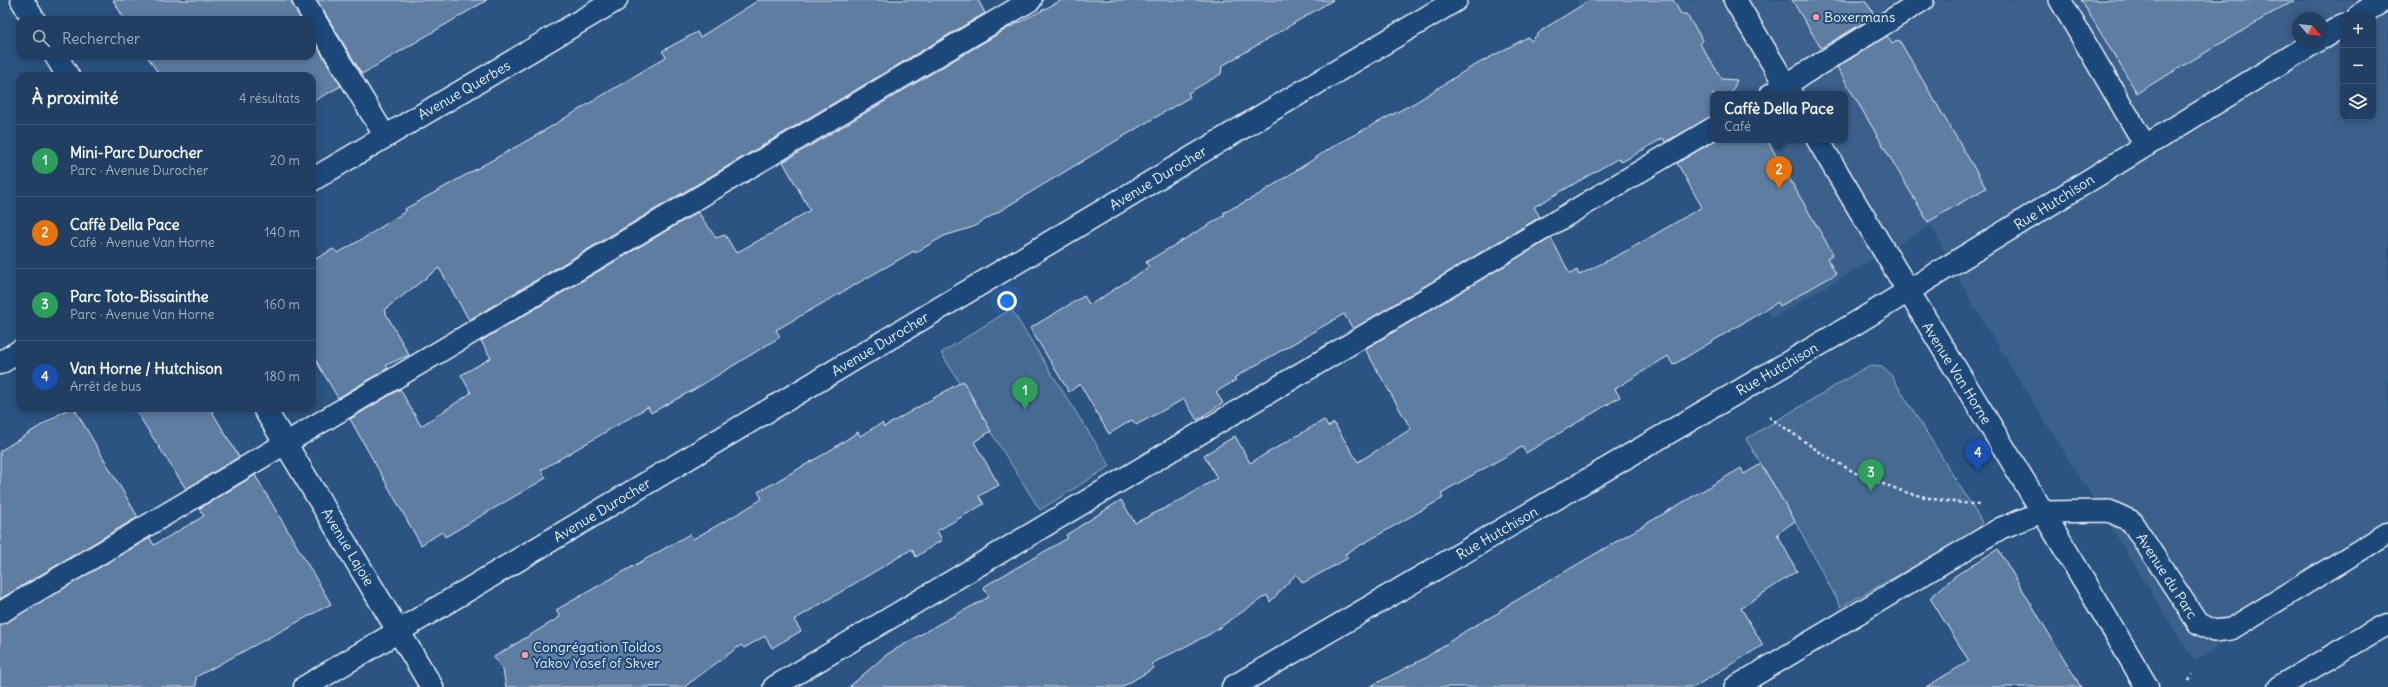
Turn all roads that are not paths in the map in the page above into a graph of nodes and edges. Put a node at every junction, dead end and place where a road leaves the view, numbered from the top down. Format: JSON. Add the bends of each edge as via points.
{"nodes":[{"id":1,"x":22,"y":0,"type":"edge"},
{"id":2,"x":303,"y":0,"type":"edge"},
{"id":3,"x":616,"y":0,"type":"edge"},
{"id":4,"x":1031,"y":0,"type":"edge"},
{"id":5,"x":1456,"y":0,"type":"edge"},
{"id":6,"x":1735,"y":0,"type":"edge"},
{"id":7,"x":1923,"y":0,"type":"edge"},
{"id":8,"x":2060,"y":0,"type":"edge"},
{"id":9,"x":2384,"y":0,"type":"edge"},
{"id":10,"x":2364,"y":12,"type":"edge"},
{"id":11,"x":32,"y":16,"type":"edge"},
{"id":12,"x":313,"y":16,"type":"edge"},
{"id":13,"x":316,"y":22,"type":"edge"},
{"id":14,"x":2340,"y":27,"type":"edge"},
{"id":15,"x":2328,"y":34,"type":"edge"},
{"id":16,"x":2305,"y":48,"type":"edge"},
{"id":17,"x":58,"y":60,"type":"edge"},
{"id":18,"x":66,"y":72,"type":"edge"},
{"id":19,"x":1783,"y":91,"type":"edge"},
{"id":20,"x":1710,"y":130,"type":"edge"},
{"id":21,"x":385,"y":136,"type":"junction"},
{"id":22,"x":1820,"y":143,"type":"edge"},
{"id":23,"x":2146,"y":145,"type":"junction"},
{"id":24,"x":316,"y":178,"type":"edge"},
{"id":25,"x":1907,"y":292,"type":"junction"},
{"id":26,"x":16,"y":353,"type":"edge"},
{"id":27,"x":0,"y":363,"type":"edge"},
{"id":28,"x":266,"y":412,"type":"edge"},
{"id":29,"x":285,"y":443,"type":"junction"},
{"id":30,"x":2043,"y":512,"type":"junction"},
{"id":31,"x":2388,"y":533,"type":"edge"},
{"id":32,"x":0,"y":613,"type":"edge"},
{"id":33,"x":2385,"y":624,"type":"edge"},
{"id":34,"x":398,"y":632,"type":"junction"},
{"id":35,"x":305,"y":687,"type":"edge"},
{"id":36,"x":432,"y":687,"type":"edge"},
{"id":37,"x":774,"y":687,"type":"edge"},
{"id":38,"x":1233,"y":687,"type":"edge"},
{"id":39,"x":1735,"y":687,"type":"edge"},
{"id":40,"x":2147,"y":687,"type":"edge"},
{"id":41,"x":2279,"y":687,"type":"edge"}],
"edges":[{"from":1,"to":11,"type":"street"},
{"from":2,"to":12,"type":"lane"},
{"from":3,"to":21,"type":"street","name":"Avenue Querbes"},
{"from":4,"to":29,"type":"lane"},
{"from":5,"to":34,"type":"street","name":"Avenue Durocher"},
{"from":6,"to":19,"type":"street"},
{"from":7,"to":19,"type":"lane"},
{"from":8,"to":23,"type":"lane"},
{"from":9,"to":10,"type":"street"},
{"from":13,"to":21,"type":"lane"},
{"from":14,"to":15,"type":"street"},
{"from":16,"to":23,"type":"street","name":"Rue Hutchison"},
{"from":17,"to":18,"type":"street"},
{"from":20,"to":37,"type":"lane"},
{"from":21,"to":24,"type":"street","name":"Avenue Querbes"},
{"from":22,"to":25,"type":"street","name":"Avenue Van Horne"},
{"from":23,"to":25,"type":"street","name":"Rue Hutchison"},
{"from":25,"to":30,"type":"street","name":"Avenue Van Horne"},
{"from":25,"to":38,"type":"street","name":"Rue Hutchison"},
{"from":26,"to":27,"type":"street"},
{"from":28,"to":29,"type":"street","name":"Avenue Lajoie"},
{"from":29,"to":32,"type":"lane"},
{"from":29,"to":34,"type":"street","name":"Avenue Lajoie"},
{"from":30,"to":31,"type":"lane","name":"Avenue du Parc","via":[[2109,511],[2131,521],[2198,623],[2214,631],[2231,629]]},
{"from":30,"to":39,"type":"lane","name":"Avenue du Parc","via":[[2001,528]]},
{"from":30,"to":40,"type":"street","name":"Avenue Van Horne"},
{"from":33,"to":41,"type":"street"},
{"from":34,"to":35,"type":"street","name":"Avenue Durocher"},
{"from":34,"to":36,"type":"street","name":"Avenue Lajoie"}]}
